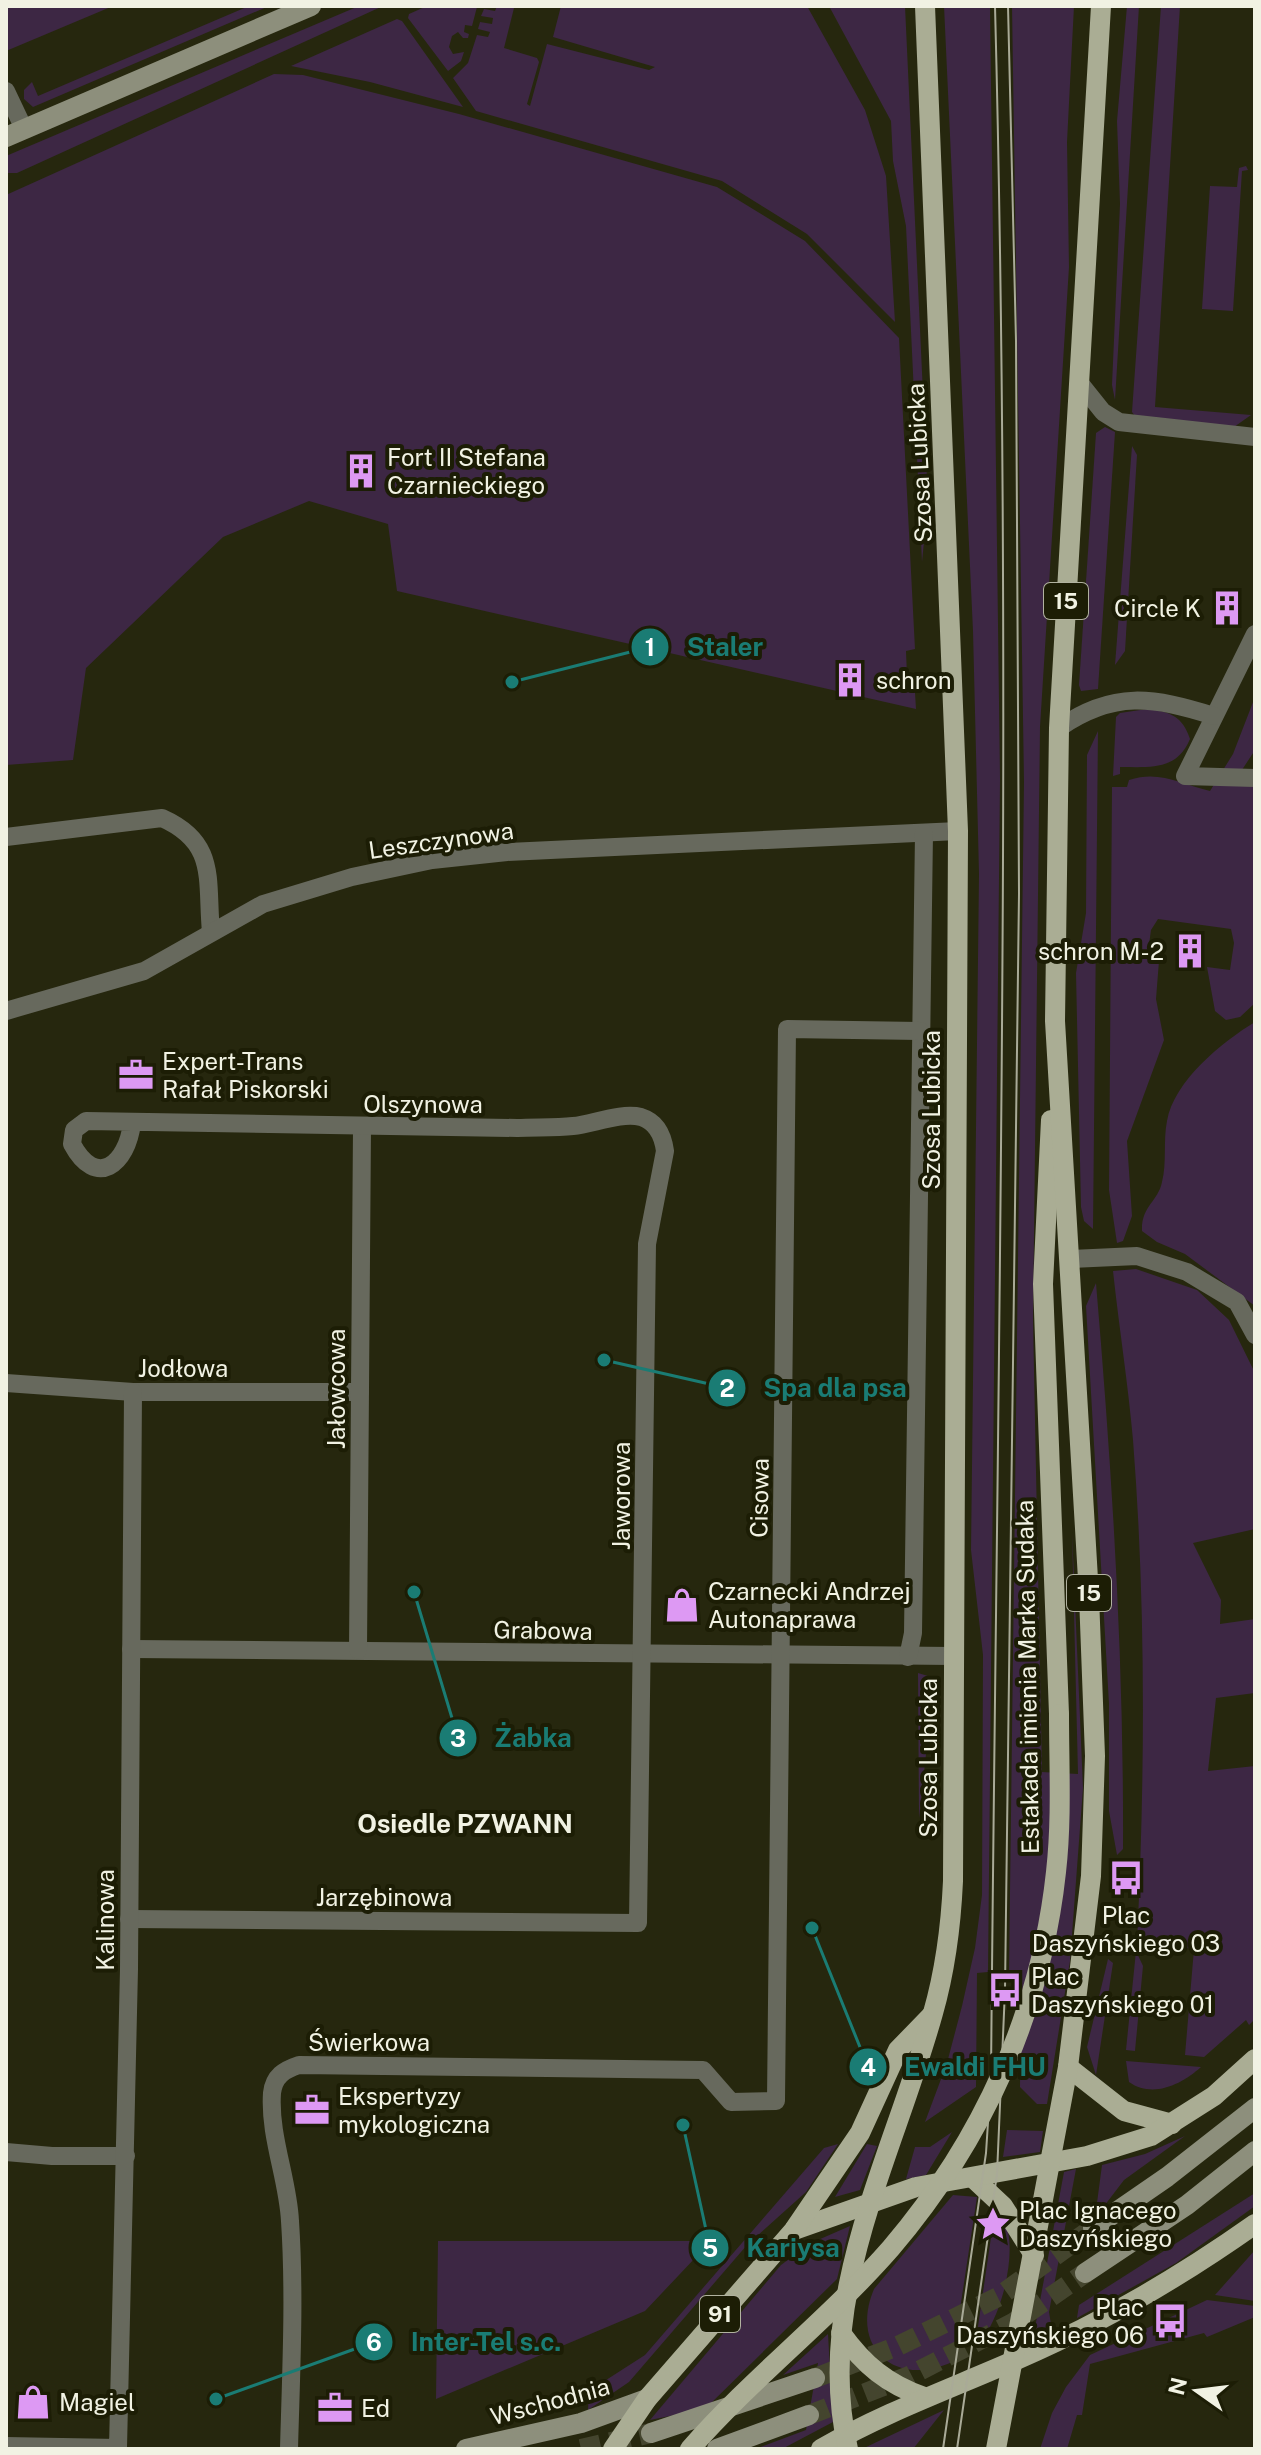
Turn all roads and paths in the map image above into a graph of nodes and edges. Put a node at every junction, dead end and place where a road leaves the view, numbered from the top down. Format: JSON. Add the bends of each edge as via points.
{"nodes":[{"id":1,"x":311,"y":6,"type":"edge"},
{"id":2,"x":925,"y":6,"type":"edge"},
{"id":3,"x":1101,"y":6,"type":"edge"},
{"id":4,"x":6,"y":91,"type":"edge"},
{"id":5,"x":15,"y":133,"type":"edge"},
{"id":6,"x":1079,"y":382,"type":"junction"},
{"id":7,"x":1255,"y":437,"type":"edge"},
{"id":8,"x":1255,"y":634,"type":"edge"},
{"id":9,"x":1214,"y":716,"type":"junction"},
{"id":10,"x":1059,"y":728,"type":"junction"},
{"id":11,"x":1255,"y":778,"type":"edge"},
{"id":12,"x":958,"y":831,"type":"junction"},
{"id":13,"x":924,"y":833,"type":"junction"},
{"id":14,"x":6,"y":837,"type":"edge"},
{"id":15,"x":211,"y":932,"type":"junction"},
{"id":16,"x":6,"y":1011,"type":"edge"},
{"id":17,"x":1055,"y":1021,"type":"junction"},
{"id":18,"x":920,"y":1031,"type":"junction"},
{"id":19,"x":606,"y":1121,"type":"joint"},
{"id":20,"x":132,"y":1123,"type":"junction"},
{"id":21,"x":362,"y":1128,"type":"junction"},
{"id":22,"x":1071,"y":1259,"type":"junction"},
{"id":23,"x":1255,"y":1335,"type":"edge"},
{"id":24,"x":6,"y":1383,"type":"edge"},
{"id":25,"x":133,"y":1392,"type":"junction"},
{"id":26,"x":360,"y":1392,"type":"junction"},
{"id":27,"x":131,"y":1649,"type":"junction"},
{"id":28,"x":358,"y":1650,"type":"junction"},
{"id":29,"x":781,"y":1655,"type":"junction"},
{"id":30,"x":644,"y":1656,"type":"junction"},
{"id":31,"x":954,"y":1656,"type":"junction"},
{"id":32,"x":908,"y":1657,"type":"junction"},
{"id":33,"x":129,"y":1919,"type":"junction"},
{"id":34,"x":638,"y":1923,"type":"joint"},
{"id":35,"x":934,"y":2013,"type":"junction"},
{"id":36,"x":1255,"y":2059,"type":"edge"},
{"id":37,"x":1068,"y":2067,"type":"junction"},
{"id":38,"x":776,"y":2101,"type":"joint"},
{"id":39,"x":1255,"y":2108,"type":"edge"},
{"id":40,"x":1172,"y":2124,"type":"junction"},
{"id":41,"x":1255,"y":2151,"type":"edge"},
{"id":42,"x":6,"y":2152,"type":"edge"},
{"id":43,"x":126,"y":2156,"type":"junction"},
{"id":44,"x":1050,"y":2163,"type":"junction"},
{"id":45,"x":973,"y":2178,"type":"junction"},
{"id":46,"x":871,"y":2203,"type":"junction"},
{"id":47,"x":1255,"y":2224,"type":"edge"},
{"id":48,"x":1093,"y":2228,"type":"tunnel mouth"},
{"id":49,"x":794,"y":2230,"type":"junction"},
{"id":50,"x":1034,"y":2255,"type":"junction"},
{"id":51,"x":1085,"y":2273,"type":"tunnel mouth"},
{"id":52,"x":841,"y":2333,"type":"junction"},
{"id":53,"x":1014,"y":2361,"type":"junction"},
{"id":54,"x":815,"y":2378,"type":"tunnel mouth"},
{"id":55,"x":924,"y":2397,"type":"junction"},
{"id":56,"x":647,"y":2399,"type":"junction"},
{"id":57,"x":809,"y":2415,"type":"tunnel mouth"},
{"id":58,"x":651,"y":2433,"type":"tunnel mouth"},
{"id":59,"x":847,"y":2442,"type":"edge"},
{"id":60,"x":6,"y":2446,"type":"edge"},
{"id":61,"x":118,"y":2448,"type":"edge"},
{"id":62,"x":289,"y":2449,"type":"edge"},
{"id":63,"x":466,"y":2449,"type":"edge"},
{"id":64,"x":613,"y":2449,"type":"edge"},
{"id":65,"x":690,"y":2449,"type":"edge"},
{"id":66,"x":717,"y":2449,"type":"edge"},
{"id":67,"x":821,"y":2449,"type":"edge"},
{"id":68,"x":996,"y":2449,"type":"edge"}],
"edges":[{"from":1,"to":5,"type":"street"},
{"from":2,"to":12,"type":"main road","name":"Szosa Lubicka"},
{"from":3,"to":6,"type":"main road","number":"15"},
{"from":4,"to":5,"type":"street"},
{"from":6,"to":7,"type":"street","via":[[1103,412],[1119,422]]},
{"from":6,"to":10,"type":"main road","number":"15"},
{"from":8,"to":9,"type":"street"},
{"from":9,"to":10,"type":"street","via":[[1172,703],[1130,701],[1093,707]]},
{"from":9,"to":11,"type":"street","via":[[1185,776]]},
{"from":10,"to":17,"type":"main road","number":"15"},
{"from":12,"to":13,"type":"street","name":"Leszczynowa"},
{"from":12,"to":31,"type":"main road","name":"Szosa Lubicka"},
{"from":13,"to":15,"type":"street","name":"Leszczynowa","via":[[444,858],[352,877],[263,904]]},
{"from":13,"to":18,"type":"street"},
{"from":14,"to":15,"type":"street","via":[[128,820],[171,822],[204,852]]},
{"from":15,"to":16,"type":"street","name":"Leszczynowa","via":[[144,971]]},
{"from":17,"to":22,"type":"main road","number":"15"},
{"from":17,"to":65,"type":"main road","name":"Estakada imienia Marka Sudaka","bridge":true,"via":[[1043,1284],[1060,1814],[1049,1923],[1025,2018],[989,2102],[941,2182],[889,2250]]},
{"from":18,"to":29,"type":"street","name":"Cisowa","via":[[787,1029]]},
{"from":18,"to":32,"type":"street","via":[[913,1633]]},
{"from":19,"to":21,"type":"street","name":"Olszynowa","via":[[517,1128]]},
{"from":19,"to":30,"type":"street","name":"Jaworowa","via":[[643,1118],[663,1137],[665,1151],[647,1244]]},
{"from":20,"to":20,"type":"street","name":"Olszynowa","via":[[126,1150],[115,1166],[107,1168],[82,1157],[72,1144],[78,1124]]},
{"from":20,"to":21,"type":"street","name":"Olszynowa"},
{"from":21,"to":26,"type":"street","name":"Jałowcowa"},
{"from":22,"to":23,"type":"street","via":[[1137,1256],[1187,1272],[1237,1302]]},
{"from":22,"to":37,"type":"main road","number":"15","via":[[1095,1756],[1088,1920]]},
{"from":24,"to":25,"type":"street","name":"Jodłowa"},
{"from":25,"to":26,"type":"street","name":"Jodłowa"},
{"from":25,"to":27,"type":"street","name":"Kalinowa"},
{"from":26,"to":28,"type":"street","name":"Jałowcowa"},
{"from":27,"to":28,"type":"street","name":"Grabowa"},
{"from":27,"to":33,"type":"street","name":"Kalinowa"},
{"from":28,"to":30,"type":"street","name":"Grabowa"},
{"from":29,"to":30,"type":"street","name":"Grabowa"},
{"from":29,"to":32,"type":"street","name":"Grabowa"},
{"from":29,"to":38,"type":"street","name":"Cisowa"},
{"from":30,"to":34,"type":"street","name":"Jaworowa"},
{"from":31,"to":32,"type":"street","name":"Grabowa"},
{"from":31,"to":35,"type":"main road","name":"Szosa Lubicka","via":[[952,1900]]},
{"from":33,"to":34,"type":"street","name":"Jarzębinowa"},
{"from":33,"to":43,"type":"street","name":"Kalinowa"},
{"from":35,"to":46,"type":"main road","name":"Szosa Lubicka"},
{"from":35,"to":49,"type":"main road","via":[[898,2050],[860,2133]]},
{"from":36,"to":40,"type":"main road","number":"91"},
{"from":37,"to":40,"type":"main road","via":[[1124,2111]]},
{"from":37,"to":44,"type":"main road","number":"15"},
{"from":38,"to":62,"type":"street","name":"Świerkowa","via":[[731,2102],[703,2070],[299,2065],[277,2076],[272,2091],[275,2133],[290,2217]]},
{"from":39,"to":48,"type":"street"},
{"from":40,"to":44,"type":"main road","number":"91","via":[[1122,2146]]},
{"from":41,"to":51,"type":"street","via":[[1187,2205]]},
{"from":42,"to":43,"type":"street"},
{"from":43,"to":61,"type":"street","name":"Kalinowa"},
{"from":44,"to":45,"type":"main road","number":"91"},
{"from":44,"to":50,"type":"main road","number":"15"},
{"from":45,"to":46,"type":"main road","number":"91","via":[[916,2187]]},
{"from":45,"to":50,"type":"main road","via":[[1003,2206]]},
{"from":46,"to":49,"type":"main road","number":"91"},
{"from":46,"to":52,"type":"main road"},
{"from":47,"to":53,"type":"main road","via":[[1148,2293]]},
{"from":49,"to":56,"type":"main road","number":"91"},
{"from":50,"to":53,"type":"main road","number":"15"},
{"from":52,"to":55,"type":"main road","via":[[884,2380]]},
{"from":52,"to":59,"type":"main road"},
{"from":53,"to":55,"type":"main road"},
{"from":53,"to":68,"type":"main road","number":"15"},
{"from":54,"to":58,"type":"street"},
{"from":55,"to":59,"type":"main road"},
{"from":56,"to":63,"type":"street","name":"Wschodnia","via":[[581,2423]]},
{"from":56,"to":64,"type":"main road","number":"91"},
{"from":57,"to":66,"type":"street"},
{"from":59,"to":67,"type":"main road"},
{"from":60,"to":61,"type":"street"}]}
